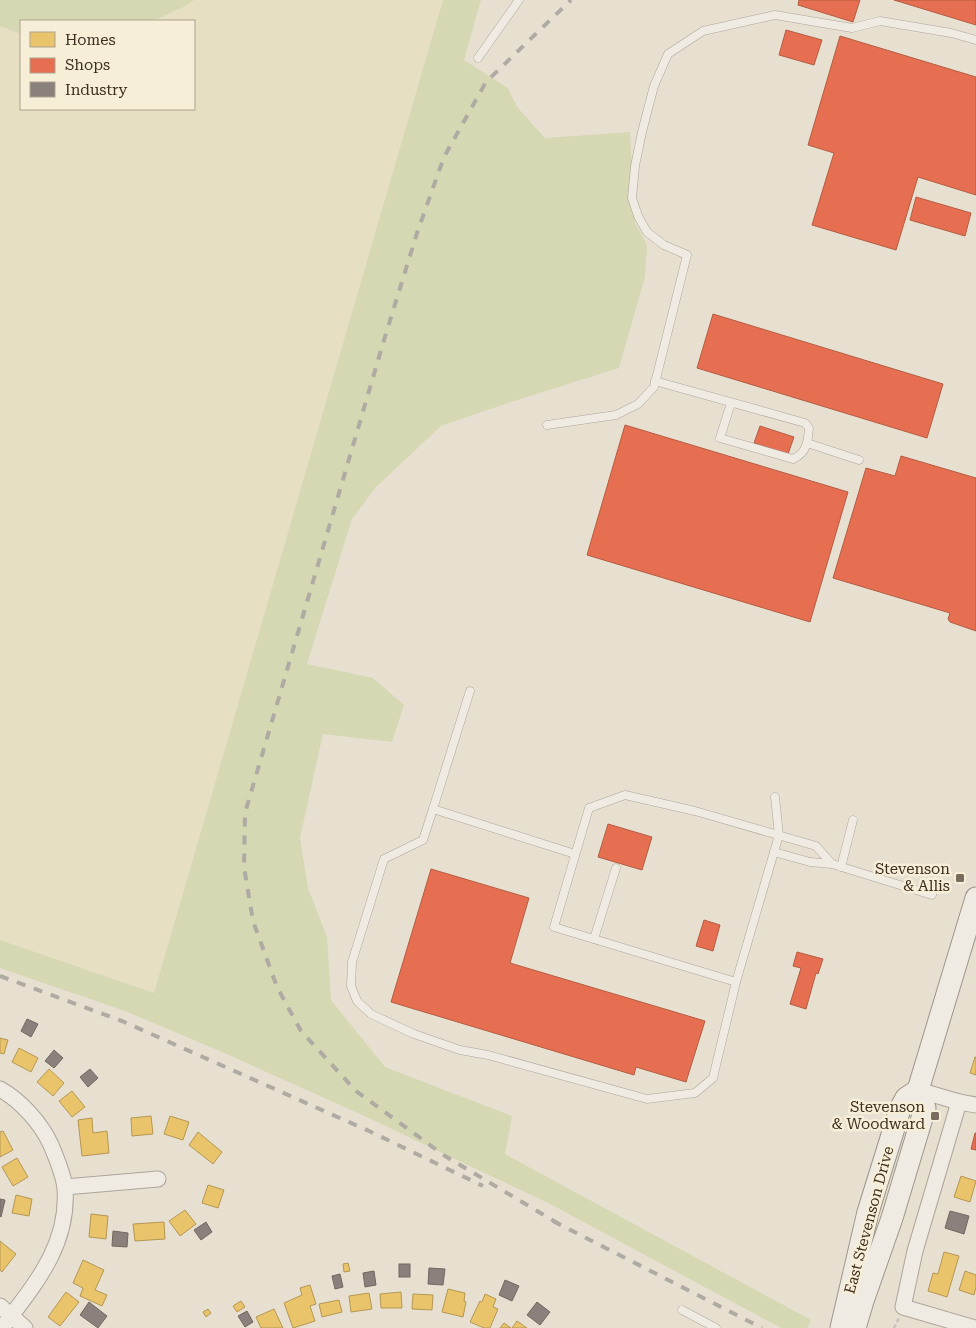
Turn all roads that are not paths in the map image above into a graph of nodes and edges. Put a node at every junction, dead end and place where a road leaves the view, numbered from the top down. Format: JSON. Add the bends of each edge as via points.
{"nodes":[{"id":1,"x":519,"y":0,"type":"edge"},
{"id":2,"x":976,"y":40,"type":"edge"},
{"id":3,"x":478,"y":58,"type":"dead end"},
{"id":4,"x":655,"y":381,"type":"junction"},
{"id":5,"x":731,"y":402,"type":"junction"},
{"id":6,"x":546,"y":425,"type":"dead end"},
{"id":7,"x":807,"y":443,"type":"junction"},
{"id":8,"x":859,"y":460,"type":"dead end"},
{"id":9,"x":470,"y":691,"type":"dead end"},
{"id":10,"x":775,"y":797,"type":"dead end"},
{"id":11,"x":433,"y":809,"type":"junction"},
{"id":12,"x":853,"y":820,"type":"dead end"},
{"id":13,"x":779,"y":835,"type":"junction"},
{"id":14,"x":774,"y":852,"type":"junction"},
{"id":15,"x":575,"y":854,"type":"junction"},
{"id":16,"x":832,"y":864,"type":"junction"},
{"id":17,"x":841,"y":867,"type":"junction"},
{"id":18,"x":616,"y":868,"type":"dead end"},
{"id":19,"x":932,"y":894,"type":"dead end"},
{"id":20,"x":975,"y":907,"type":"edge"},
{"id":21,"x":594,"y":940,"type":"junction"},
{"id":22,"x":736,"y":982,"type":"junction"},
{"id":23,"x":0,"y":1089,"type":"edge"},
{"id":24,"x":918,"y":1090,"type":"junction"},
{"id":25,"x":959,"y":1102,"type":"junction"},
{"id":26,"x":976,"y":1105,"type":"edge"},
{"id":27,"x":158,"y":1179,"type":"dead end"},
{"id":28,"x":65,"y":1187,"type":"junction"},
{"id":29,"x":682,"y":1310,"type":"dead end"},
{"id":30,"x":4,"y":1317,"type":"edge"},
{"id":31,"x":25,"y":1328,"type":"edge"},
{"id":32,"x":716,"y":1328,"type":"edge"},
{"id":33,"x":841,"y":1328,"type":"edge"},
{"id":34,"x":855,"y":1328,"type":"edge"},
{"id":35,"x":975,"y":1328,"type":"edge"}],
"edges":[{"from":1,"to":3,"type":"lane"},
{"from":2,"to":4,"type":"lane","via":[[880,21],[852,28],[776,15],[703,31],[668,54],[654,86],[642,132],[632,198],[647,232],[664,245],[687,255]]},
{"from":4,"to":5,"type":"lane"},
{"from":4,"to":6,"type":"lane","via":[[638,404],[616,415]]},
{"from":5,"to":7,"type":"lane","via":[[805,423],[809,428]]},
{"from":5,"to":7,"type":"lane","via":[[720,438],[793,460],[800,456]]},
{"from":7,"to":8,"type":"lane"},
{"from":9,"to":11,"type":"lane"},
{"from":10,"to":13,"type":"lane"},
{"from":11,"to":15,"type":"lane"},
{"from":11,"to":22,"type":"lane","via":[[422,840],[384,860],[352,962],[351,986],[357,1001],[371,1014],[391,1025],[460,1050],[647,1099],[695,1094],[713,1078]]},
{"from":12,"to":17,"type":"lane"},
{"from":13,"to":14,"type":"lane"},
{"from":13,"to":15,"type":"lane","via":[[625,795],[589,808]]},
{"from":13,"to":16,"type":"lane","via":[[816,846]]},
{"from":14,"to":16,"type":"lane"},
{"from":14,"to":22,"type":"lane"},
{"from":15,"to":21,"type":"lane","via":[[554,927]]},
{"from":16,"to":17,"type":"lane"},
{"from":17,"to":19,"type":"lane"},
{"from":18,"to":21,"type":"lane"},
{"from":20,"to":24,"type":"main road","name":"East Stevenson Drive"},
{"from":21,"to":22,"type":"lane"},
{"from":23,"to":28,"type":"street","via":[[22,1106],[47,1137],[58,1160]]},
{"from":24,"to":25,"type":"street"},
{"from":24,"to":33,"type":"main road","name":"East Stevenson Drive","via":[[906,1098],[900,1110],[868,1212]]},
{"from":24,"to":34,"type":"main road","name":"East Stevenson Drive","via":[[925,1108]]},
{"from":25,"to":26,"type":"street"},
{"from":25,"to":35,"type":"street","via":[[915,1251],[903,1307]]},
{"from":27,"to":28,"type":"street"},
{"from":28,"to":30,"type":"street","via":[[61,1230],[47,1265],[38,1280]]},
{"from":29,"to":32,"type":"lane"},
{"from":30,"to":31,"type":"street"}]}
